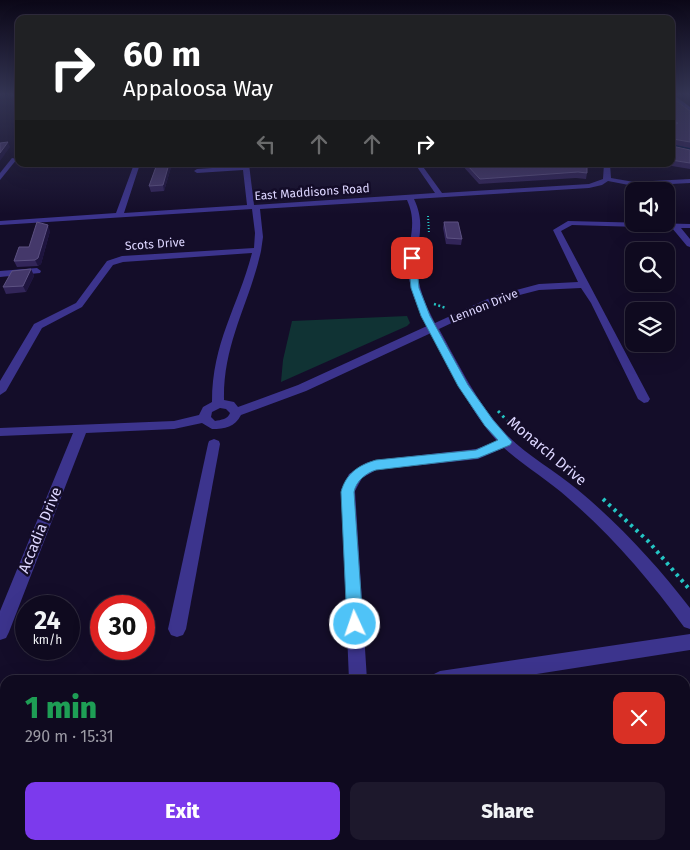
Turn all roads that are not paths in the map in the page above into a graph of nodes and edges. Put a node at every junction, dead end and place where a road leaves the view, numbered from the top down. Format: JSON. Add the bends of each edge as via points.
{"nodes":[{"id":1,"x":13,"y":159,"type":"edge"},
{"id":2,"x":136,"y":167,"type":"edge"},
{"id":3,"x":236,"y":167,"type":"edge"},
{"id":4,"x":246,"y":167,"type":"edge"},
{"id":5,"x":420,"y":167,"type":"edge"},
{"id":6,"x":608,"y":167,"type":"edge"},
{"id":7,"x":197,"y":171,"type":"dead end"},
{"id":8,"x":0,"y":178,"type":"edge"},
{"id":9,"x":607,"y":180,"type":"junction"},
{"id":10,"x":690,"y":180,"type":"edge"},
{"id":11,"x":440,"y":195,"type":"junction"},
{"id":12,"x":409,"y":197,"type":"junction"},
{"id":13,"x":254,"y":207,"type":"junction"},
{"id":14,"x":119,"y":215,"type":"junction"},
{"id":15,"x":0,"y":223,"type":"edge"},
{"id":16,"x":625,"y":225,"type":"edge"},
{"id":17,"x":675,"y":226,"type":"joint"},
{"id":18,"x":690,"y":226,"type":"edge"},
{"id":19,"x":690,"y":244,"type":"edge"},
{"id":20,"x":257,"y":250,"type":"junction"},
{"id":21,"x":37,"y":271,"type":"dead end"},
{"id":22,"x":0,"y":274,"type":"edge"},
{"id":23,"x":584,"y":285,"type":"junction"},
{"id":24,"x":433,"y":327,"type":"junction"},
{"id":25,"x":0,"y":391,"type":"edge"},
{"id":26,"x":644,"y":399,"type":"dead end"},
{"id":27,"x":218,"y":404,"type":"junction"},
{"id":28,"x":236,"y":412,"type":"junction"},
{"id":29,"x":204,"y":418,"type":"junction"},
{"id":30,"x":81,"y":428,"type":"junction"},
{"id":31,"x":0,"y":432,"type":"edge"},
{"id":32,"x":506,"y":442,"type":"junction"},
{"id":33,"x":214,"y":444,"type":"dead end"},
{"id":34,"x":690,"y":621,"type":"edge"},
{"id":35,"x":177,"y":629,"type":"dead end"},
{"id":36,"x":0,"y":632,"type":"edge"},
{"id":37,"x":690,"y":642,"type":"edge"},
{"id":38,"x":358,"y":675,"type":"edge"},
{"id":39,"x":473,"y":675,"type":"edge"}],
"edges":[{"from":1,"to":8,"type":"street"},
{"from":2,"to":14,"type":"street"},
{"from":3,"to":7,"type":"street"},
{"from":4,"to":13,"type":"street"},
{"from":5,"to":11,"type":"street"},
{"from":6,"to":9,"type":"street"},
{"from":9,"to":10,"type":"street","via":[[634,184]]},
{"from":9,"to":11,"type":"street","name":"East Maddisons Road","via":[[589,186]]},
{"from":11,"to":12,"type":"street","name":"East Maddisons Road"},
{"from":12,"to":13,"type":"street","name":"East Maddisons Road"},
{"from":12,"to":24,"type":"street","name":"Monarch Drive","via":[[419,225],[412,258],[415,288]]},
{"from":13,"to":14,"type":"street","name":"East Maddisons Road"},
{"from":13,"to":20,"type":"street","via":[[259,240]]},
{"from":14,"to":15,"type":"street","name":"East Maddisons Road"},
{"from":16,"to":23,"type":"street","via":[[571,223],[557,230]]},
{"from":17,"to":18,"type":"street"},
{"from":17,"to":19,"type":"street"},
{"from":20,"to":25,"type":"street","name":"Scots Drive","via":[[122,259],[110,263],[79,305],[38,326]]},
{"from":20,"to":27,"type":"street","via":[[231,324],[217,378]]},
{"from":21,"to":22,"type":"street"},
{"from":23,"to":24,"type":"street","name":"Lennon Drive","via":[[539,287],[516,292]]},
{"from":23,"to":26,"type":"street"},
{"from":24,"to":28,"type":"street","name":"Lennon Drive","via":[[302,388]]},
{"from":24,"to":32,"type":"street","name":"Monarch Drive","via":[[464,386]]},
{"from":27,"to":28,"type":"street","via":[[230,405]]},
{"from":27,"to":29,"type":"street","via":[[207,410]]},
{"from":28,"to":29,"type":"street","name":"Lennon Drive","via":[[231,421],[219,425]]},
{"from":29,"to":30,"type":"street","name":"Lennon Drive","via":[[174,425]]},
{"from":30,"to":31,"type":"street","name":"Lennon Drive"},
{"from":30,"to":36,"type":"street","name":"Accadia Drive"},
{"from":32,"to":34,"type":"street","name":"Monarch Drive","via":[[612,529]]},
{"from":32,"to":38,"type":"street","via":[[478,454],[376,465],[365,468],[350,482]]},
{"from":33,"to":35,"type":"street"},
{"from":37,"to":39,"type":"street"}]}
